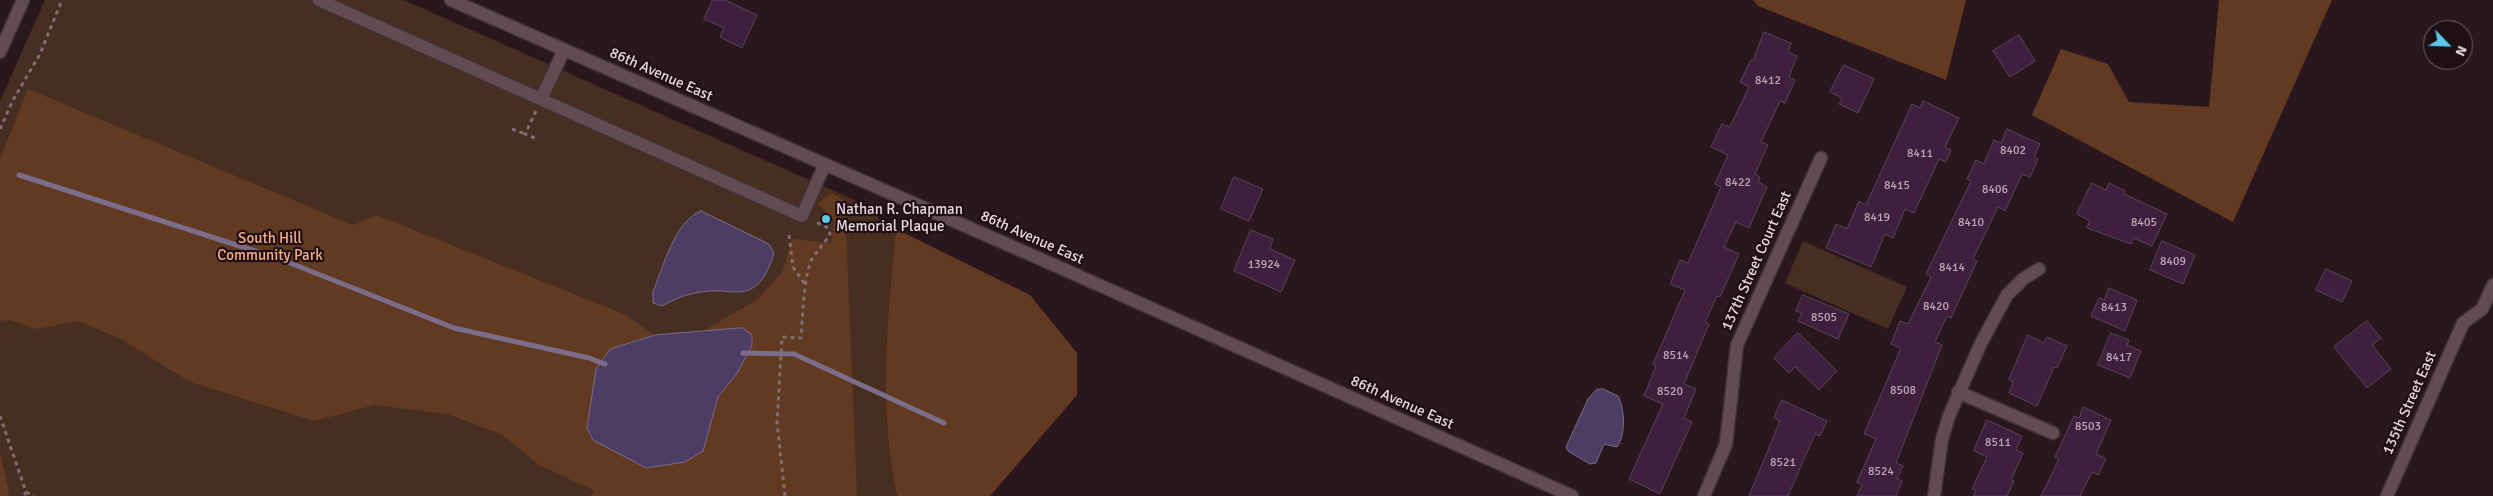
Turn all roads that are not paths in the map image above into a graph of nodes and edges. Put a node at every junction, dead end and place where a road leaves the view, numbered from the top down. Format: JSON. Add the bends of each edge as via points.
{"nodes":[{"id":1,"x":23,"y":0,"type":"edge"},
{"id":2,"x":319,"y":0,"type":"edge"},
{"id":3,"x":451,"y":0,"type":"edge"},
{"id":4,"x":564,"y":50,"type":"junction"},
{"id":5,"x":0,"y":52,"type":"edge"},
{"id":6,"x":541,"y":100,"type":"junction"},
{"id":7,"x":1821,"y":158,"type":"dead end"},
{"id":8,"x":825,"y":164,"type":"junction"},
{"id":9,"x":2040,"y":269,"type":"dead end"},
{"id":10,"x":2493,"y":285,"type":"edge"},
{"id":11,"x":1958,"y":392,"type":"junction"},
{"id":12,"x":2053,"y":433,"type":"dead end"},
{"id":13,"x":1572,"y":496,"type":"edge"},
{"id":14,"x":1704,"y":496,"type":"edge"},
{"id":15,"x":1934,"y":496,"type":"edge"},
{"id":16,"x":2387,"y":496,"type":"edge"}],
"edges":[{"from":1,"to":5,"type":"street"},
{"from":2,"to":6,"type":"street"},
{"from":3,"to":4,"type":"street","name":"86th Avenue East"},
{"from":4,"to":6,"type":"street"},
{"from":4,"to":8,"type":"street","name":"86th Avenue East"},
{"from":6,"to":8,"type":"street","via":[[802,216]]},
{"from":7,"to":14,"type":"street","name":"137th Street Court East","via":[[1737,345],[1726,444]]},
{"from":8,"to":13,"type":"street","name":"86th Avenue East"},
{"from":9,"to":11,"type":"street","via":[[2007,294]]},
{"from":10,"to":16,"type":"street","name":"135th Street East","via":[[2482,309],[2464,323]]},
{"from":11,"to":12,"type":"street"},
{"from":11,"to":15,"type":"street","via":[[1942,439]]}]}
